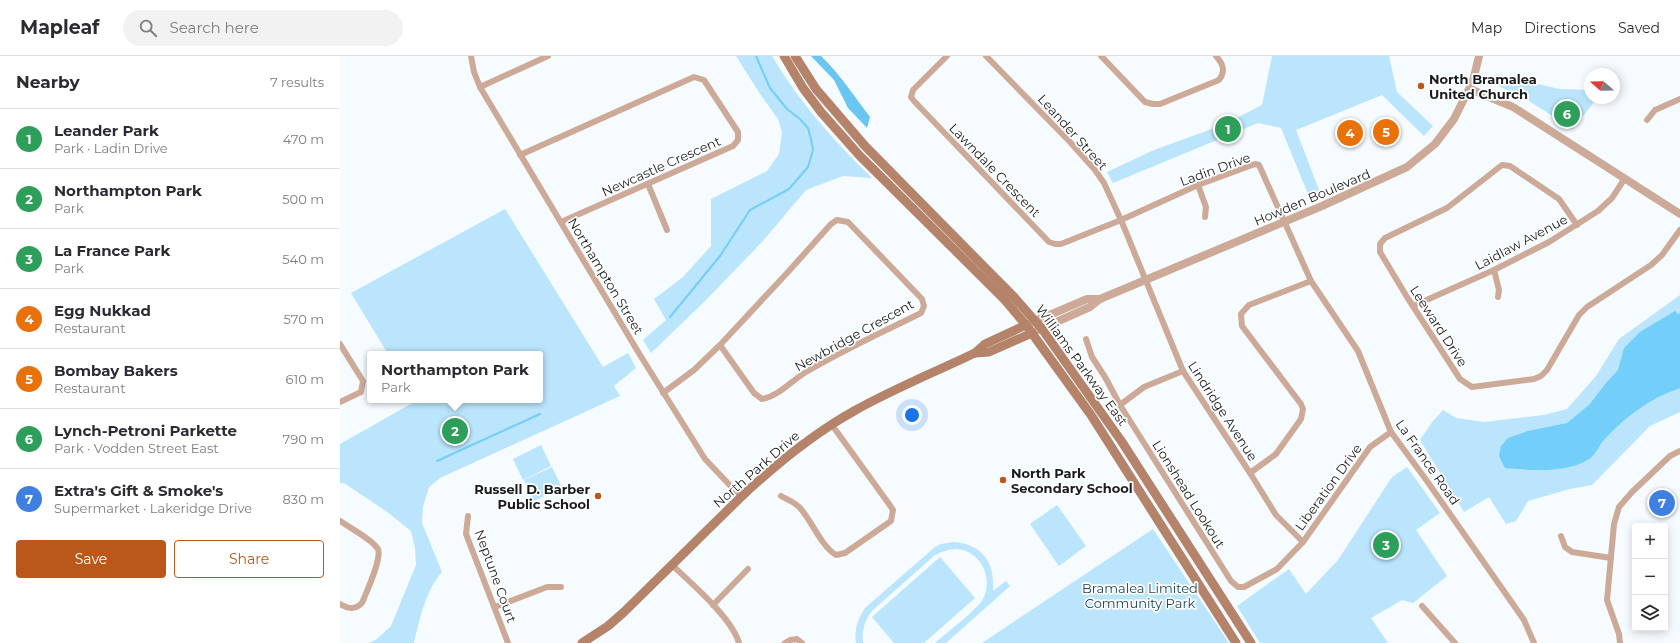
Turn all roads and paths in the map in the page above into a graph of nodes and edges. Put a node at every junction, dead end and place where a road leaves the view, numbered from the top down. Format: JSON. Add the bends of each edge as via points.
{"nodes":[{"id":1,"x":472,"y":56,"type":"edge"},
{"id":2,"x":548,"y":56,"type":"edge"},
{"id":3,"x":784,"y":56,"type":"edge"},
{"id":4,"x":796,"y":56,"type":"edge"},
{"id":5,"x":947,"y":56,"type":"edge"},
{"id":6,"x":986,"y":56,"type":"edge"},
{"id":7,"x":1101,"y":56,"type":"edge"},
{"id":8,"x":1216,"y":56,"type":"edge"},
{"id":9,"x":1479,"y":56,"type":"edge"},
{"id":10,"x":480,"y":87,"type":"junction"},
{"id":11,"x":1470,"y":89,"type":"junction"},
{"id":12,"x":1680,"y":99,"type":"edge"},
{"id":13,"x":1647,"y":120,"type":"dead end"},
{"id":14,"x":520,"y":155,"type":"junction"},
{"id":15,"x":1625,"y":178,"type":"junction"},
{"id":16,"x":648,"y":184,"type":"junction"},
{"id":17,"x":1198,"y":185,"type":"junction"},
{"id":18,"x":1680,"y":214,"type":"edge"},
{"id":19,"x":1205,"y":217,"type":"dead end"},
{"id":20,"x":1122,"y":220,"type":"junction"},
{"id":21,"x":561,"y":222,"type":"junction"},
{"id":22,"x":1284,"y":222,"type":"junction"},
{"id":23,"x":1577,"y":225,"type":"junction"},
{"id":24,"x":667,"y":230,"type":"dead end"},
{"id":25,"x":1680,"y":230,"type":"edge"},
{"id":26,"x":1494,"y":270,"type":"junction"},
{"id":27,"x":1145,"y":280,"type":"junction"},
{"id":28,"x":1311,"y":281,"type":"junction"},
{"id":29,"x":1498,"y":297,"type":"dead end"},
{"id":30,"x":1100,"y":299,"type":"junction"},
{"id":31,"x":1413,"y":306,"type":"junction"},
{"id":32,"x":1036,"y":321,"type":"junction"},
{"id":33,"x":1029,"y":329,"type":"junction"},
{"id":34,"x":1042,"y":329,"type":"junction"},
{"id":35,"x":1086,"y":339,"type":"dead end"},
{"id":36,"x":340,"y":344,"type":"edge"},
{"id":37,"x":720,"y":345,"type":"junction"},
{"id":38,"x":1183,"y":371,"type":"junction"},
{"id":39,"x":663,"y":393,"type":"junction"},
{"id":40,"x":340,"y":402,"type":"edge"},
{"id":41,"x":1120,"y":405,"type":"junction"},
{"id":42,"x":832,"y":425,"type":"junction"},
{"id":43,"x":1391,"y":432,"type":"junction"},
{"id":44,"x":1680,"y":451,"type":"edge"},
{"id":45,"x":1250,"y":473,"type":"junction"},
{"id":46,"x":781,"y":496,"type":"dead end"},
{"id":47,"x":740,"y":497,"type":"junction"},
{"id":48,"x":468,"y":516,"type":"dead end"},
{"id":49,"x":340,"y":521,"type":"edge"},
{"id":50,"x":1561,"y":536,"type":"dead end"},
{"id":51,"x":1303,"y":542,"type":"junction"},
{"id":52,"x":1611,"y":558,"type":"junction"},
{"id":53,"x":672,"y":564,"type":"junction"},
{"id":54,"x":748,"y":569,"type":"dead end"},
{"id":55,"x":561,"y":586,"type":"dead end"},
{"id":56,"x":340,"y":604,"type":"edge"},
{"id":57,"x":713,"y":605,"type":"junction"},
{"id":58,"x":1422,"y":606,"type":"dead end"},
{"id":59,"x":495,"y":607,"type":"junction"},
{"id":60,"x":508,"y":643,"type":"edge"},
{"id":61,"x":582,"y":643,"type":"edge"},
{"id":62,"x":739,"y":643,"type":"edge"},
{"id":63,"x":785,"y":643,"type":"edge"},
{"id":64,"x":802,"y":643,"type":"edge"},
{"id":65,"x":1236,"y":643,"type":"edge"},
{"id":66,"x":1251,"y":643,"type":"edge"},
{"id":67,"x":1455,"y":643,"type":"edge"},
{"id":68,"x":1534,"y":643,"type":"edge"},
{"id":69,"x":1620,"y":643,"type":"edge"}],
"edges":[{"from":1,"to":10,"type":"street","name":"Northampton Street","via":[[474,72]]},
{"from":2,"to":10,"type":"street"},
{"from":3,"to":33,"type":"main road","name":"Williams Parkway East","via":[[821,112],[859,155],[1004,299]]},
{"from":4,"to":32,"type":"main road","name":"Williams Parkway East","via":[[816,89],[865,146]]},
{"from":5,"to":20,"type":"street","name":"Lawndale Crescent","via":[[913,90],[914,102],[1049,242],[1061,244]]},
{"from":6,"to":20,"type":"street","name":"Leander Street","via":[[1095,170]]},
{"from":7,"to":8,"type":"street","via":[[1146,102],[1160,104],[1219,80],[1224,69]]},
{"from":9,"to":11,"type":"street","name":"Howden Boulevard","via":[[1476,75]]},
{"from":10,"to":14,"type":"street","name":"Northampton Street"},
{"from":11,"to":15,"type":"street","via":[[1513,107]]},
{"from":11,"to":22,"type":"street","name":"Howden Boulevard","via":[[1446,131],[1407,167]]},
{"from":12,"to":13,"type":"street","via":[[1655,110]]},
{"from":14,"to":16,"type":"street","name":"Newcastle Crescent","via":[[691,78],[704,80],[738,132],[738,140],[733,146]]},
{"from":14,"to":21,"type":"street","name":"Northampton Street"},
{"from":15,"to":18,"type":"street"},
{"from":15,"to":23,"type":"street","name":"Laidlaw Avenue","via":[[1612,198]]},
{"from":16,"to":21,"type":"street","name":"Newcastle Crescent"},
{"from":16,"to":24,"type":"street"},
{"from":17,"to":19,"type":"street","via":[[1206,207]]},
{"from":17,"to":20,"type":"street","name":"Ladin Drive"},
{"from":17,"to":22,"type":"street","name":"Ladin Drive","via":[[1255,164],[1259,165]]},
{"from":20,"to":27,"type":"street","name":"Leander Street"},
{"from":21,"to":39,"type":"street","name":"Northampton Street"},
{"from":22,"to":27,"type":"street","name":"Howden Boulevard"},
{"from":22,"to":28,"type":"street","name":"La France Road"},
{"from":23,"to":26,"type":"street","name":"Laidlaw Avenue"},
{"from":23,"to":31,"type":"street","name":"Leeward Drive","via":[[1559,199],[1510,166],[1502,165],[1447,208],[1385,238],[1380,244],[1380,252]]},
{"from":25,"to":31,"type":"street","name":"Leeward Drive","via":[[1651,266],[1587,307],[1579,315],[1548,370],[1534,379],[1472,387],[1460,379]]},
{"from":26,"to":29,"type":"street","via":[[1499,290]]},
{"from":26,"to":31,"type":"street","name":"Laidlaw Avenue"},
{"from":27,"to":30,"type":"street","name":"Howden Boulevard"},
{"from":27,"to":38,"type":"street","name":"Lindridge Avenue"},
{"from":28,"to":43,"type":"street","name":"La France Road","via":[[1358,351]]},
{"from":28,"to":45,"type":"street","via":[[1249,305],[1241,314],[1242,326],[1303,409],[1301,419],[1276,454]]},
{"from":30,"to":32,"type":"street","name":"Howden Boulevard","via":[[1087,299]]},
{"from":30,"to":34,"type":"street","name":"Howden Boulevard","via":[[1090,307]]},
{"from":32,"to":33,"type":"street","name":"Howden Boulevard"},
{"from":32,"to":34,"type":"main road","name":"Williams Parkway East"},
{"from":33,"to":34,"type":"street","name":"Howden Boulevard"},
{"from":33,"to":42,"type":"main road","name":"North Park Drive","via":[[989,352],[974,353],[862,407]]},
{"from":33,"to":65,"type":"main road","name":"Williams Parkway East","via":[[1091,415]]},
{"from":34,"to":66,"type":"main road","name":"Williams Parkway East","via":[[1122,442]]},
{"from":35,"to":41,"type":"street","name":"Lionshead Lookout","via":[[1092,357]]},
{"from":36,"to":40,"type":"street","via":[[363,380],[361,392]]},
{"from":37,"to":37,"type":"street","name":"Newbridge Crescent","via":[[837,220],[848,222],[922,299],[924,306],[921,313],[844,351],[770,397],[762,399],[754,394]]},
{"from":37,"to":39,"type":"street","name":"Newbridge Crescent","via":[[694,370]]},
{"from":38,"to":41,"type":"street","via":[[1144,387]]},
{"from":38,"to":45,"type":"street","name":"Lindridge Avenue"},
{"from":39,"to":47,"type":"street","name":"Northampton Street","via":[[705,459]]},
{"from":41,"to":51,"type":"street","name":"Lionshead Lookout","via":[[1231,581],[1238,587],[1244,588],[1277,569]]},
{"from":42,"to":46,"type":"street","via":[[893,510],[891,521],[845,553],[836,555],[831,552],[800,508]]},
{"from":42,"to":47,"type":"main road","name":"North Park Drive","via":[[810,439]]},
{"from":43,"to":51,"type":"street","name":"Liberation Drive","via":[[1370,447]]},
{"from":43,"to":68,"type":"street","name":"La France Road","via":[[1524,620]]},
{"from":44,"to":52,"type":"street","via":[[1670,456],[1619,506],[1614,524]]},
{"from":45,"to":51,"type":"street","name":"Lindridge Avenue","via":[[1276,515]]},
{"from":47,"to":53,"type":"main road","name":"North Park Drive"},
{"from":48,"to":59,"type":"street","name":"Neptune Court","via":[[466,534]]},
{"from":49,"to":56,"type":"street","via":[[374,544],[379,551],[379,559],[362,603],[357,608],[347,609]]},
{"from":50,"to":52,"type":"street","via":[[1565,547],[1572,552]]},
{"from":52,"to":69,"type":"street","via":[[1607,600]]},
{"from":53,"to":57,"type":"street"},
{"from":53,"to":61,"type":"main road","name":"North Park Drive","via":[[624,612]]},
{"from":54,"to":57,"type":"street"},
{"from":55,"to":59,"type":"street","via":[[547,587]]},
{"from":57,"to":62,"type":"street","via":[[736,633]]},
{"from":58,"to":67,"type":"street"},
{"from":59,"to":60,"type":"street","name":"Neptune Court"},
{"from":63,"to":64,"type":"street","via":[[797,639]]}]}
